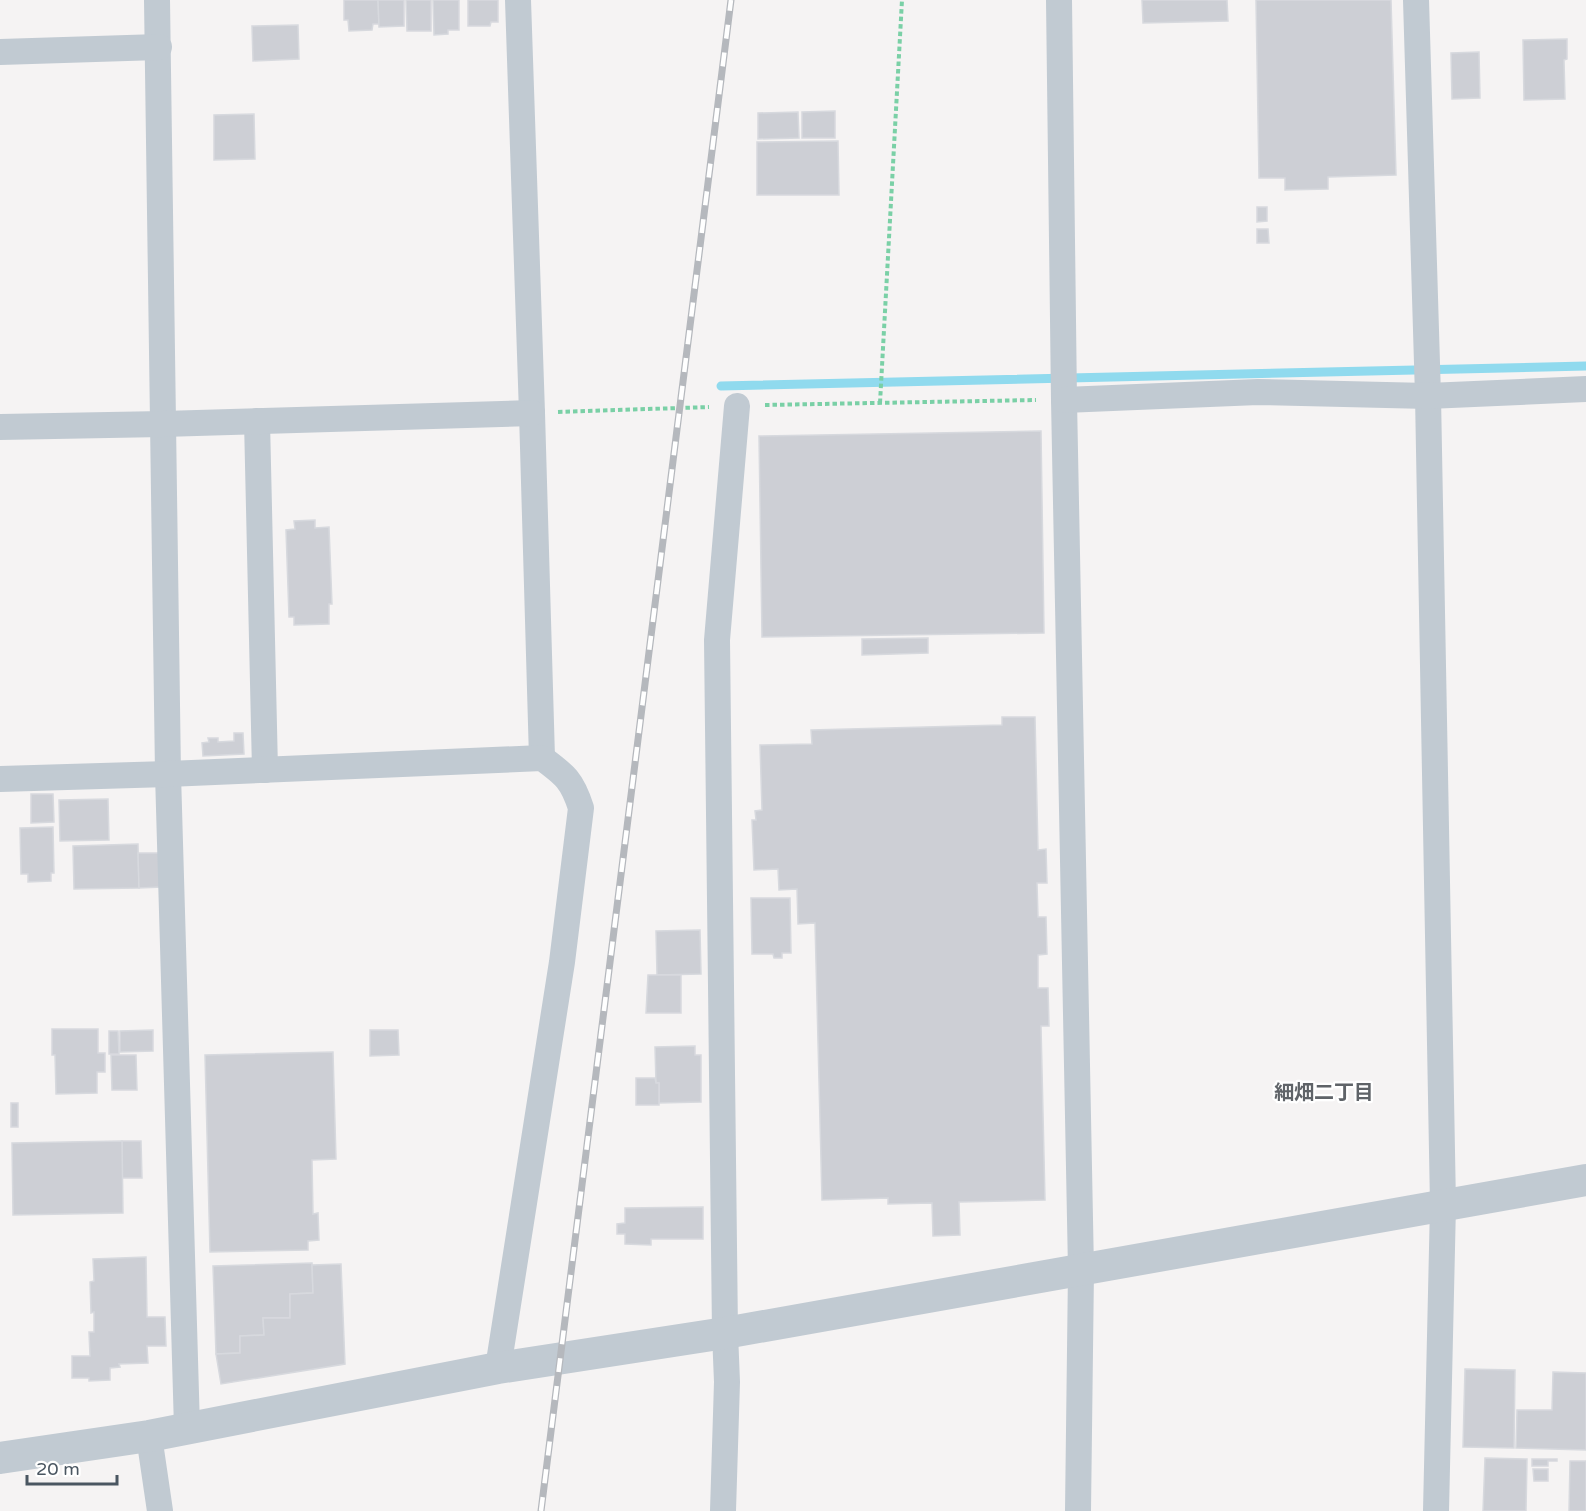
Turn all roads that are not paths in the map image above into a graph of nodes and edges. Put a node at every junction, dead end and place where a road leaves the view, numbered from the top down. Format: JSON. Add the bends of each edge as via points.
{"nodes":[{"id":1,"x":157,"y":0,"type":"edge"},
{"id":2,"x":518,"y":0,"type":"edge"},
{"id":3,"x":1059,"y":0,"type":"edge"},
{"id":4,"x":1416,"y":0,"type":"edge"},
{"id":5,"x":159,"y":47,"type":"junction"},
{"id":6,"x":0,"y":52,"type":"edge"},
{"id":7,"x":1586,"y":389,"type":"edge"},
{"id":8,"x":1428,"y":396,"type":"junction"},
{"id":9,"x":1064,"y":400,"type":"junction"},
{"id":10,"x":737,"y":406,"type":"road end"},
{"id":11,"x":532,"y":412,"type":"junction"},
{"id":12,"x":257,"y":421,"type":"junction"},
{"id":13,"x":163,"y":424,"type":"junction"},
{"id":14,"x":0,"y":427,"type":"edge"},
{"id":15,"x":542,"y":758,"type":"junction"},
{"id":16,"x":265,"y":770,"type":"junction"},
{"id":17,"x":168,"y":774,"type":"junction"},
{"id":18,"x":0,"y":779,"type":"edge"},
{"id":19,"x":1586,"y":1180,"type":"edge"},
{"id":20,"x":1443,"y":1205,"type":"junction"},
{"id":21,"x":1081,"y":1270,"type":"junction"},
{"id":22,"x":724,"y":1333,"type":"junction"},
{"id":23,"x":498,"y":1368,"type":"junction"},
{"id":24,"x":187,"y":1428,"type":"junction"},
{"id":25,"x":149,"y":1436,"type":"junction"},
{"id":26,"x":0,"y":1458,"type":"edge"},
{"id":27,"x":160,"y":1511,"type":"edge"},
{"id":28,"x":723,"y":1511,"type":"edge"},
{"id":29,"x":1078,"y":1511,"type":"edge"},
{"id":30,"x":1436,"y":1511,"type":"edge"}],
"edges":[{"from":1,"to":5,"type":"street"},
{"from":2,"to":11,"type":"street"},
{"from":3,"to":9,"type":"street"},
{"from":4,"to":8,"type":"street"},
{"from":5,"to":6,"type":"street"},
{"from":5,"to":13,"type":"street"},
{"from":7,"to":8,"type":"street"},
{"from":8,"to":9,"type":"street","via":[[1258,392]]},
{"from":8,"to":20,"type":"street"},
{"from":9,"to":21,"type":"street"},
{"from":10,"to":22,"type":"street","via":[[717,640]]},
{"from":11,"to":12,"type":"street"},
{"from":11,"to":15,"type":"street"},
{"from":12,"to":13,"type":"street"},
{"from":12,"to":16,"type":"street"},
{"from":13,"to":14,"type":"street"},
{"from":13,"to":17,"type":"street"},
{"from":15,"to":16,"type":"street"},
{"from":15,"to":23,"type":"street","via":[[563,773],[575,789],[580,808],[562,962]]},
{"from":16,"to":17,"type":"street"},
{"from":17,"to":18,"type":"street"},
{"from":17,"to":24,"type":"street"},
{"from":19,"to":20,"type":"street"},
{"from":20,"to":21,"type":"street"},
{"from":20,"to":30,"type":"street"},
{"from":21,"to":22,"type":"street"},
{"from":21,"to":29,"type":"street"},
{"from":22,"to":23,"type":"street"},
{"from":22,"to":28,"type":"street"},
{"from":23,"to":24,"type":"street"},
{"from":24,"to":25,"type":"street"},
{"from":25,"to":26,"type":"street"},
{"from":25,"to":27,"type":"street"}]}
